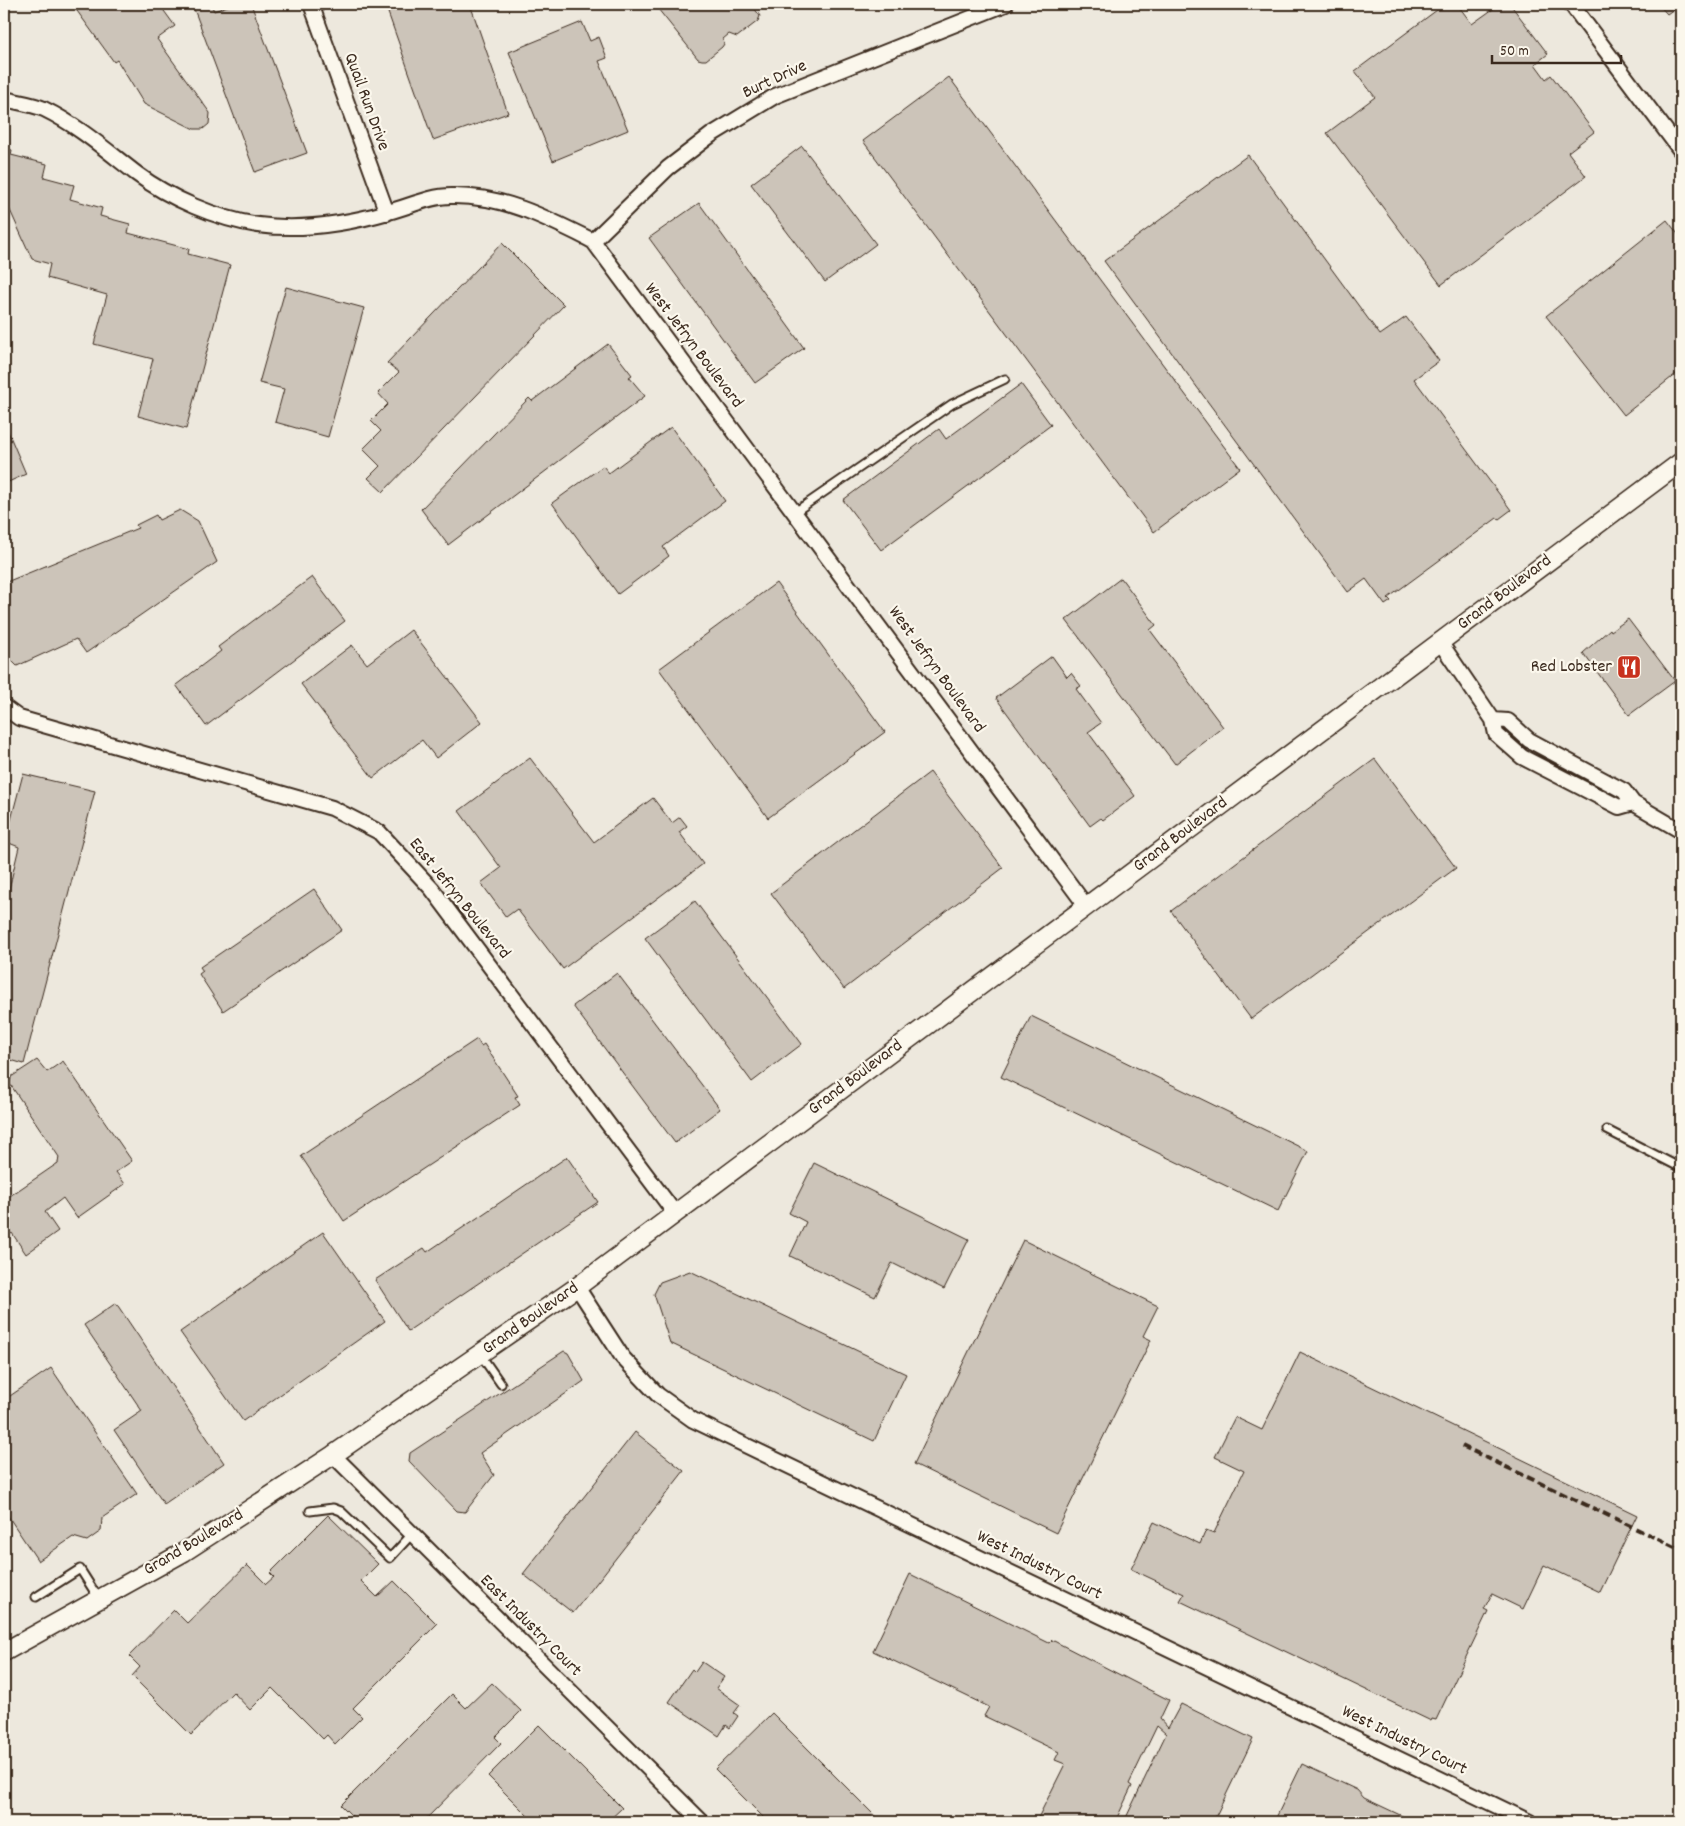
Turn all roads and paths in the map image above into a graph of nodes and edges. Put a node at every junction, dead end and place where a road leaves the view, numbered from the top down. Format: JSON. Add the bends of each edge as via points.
{"nodes":[{"id":1,"x":311,"y":4,"type":"edge"},
{"id":2,"x":1006,"y":4,"type":"edge"},
{"id":3,"x":1571,"y":4,"type":"edge"},
{"id":4,"x":4,"y":99,"type":"edge"},
{"id":5,"x":1681,"y":151,"type":"edge"},
{"id":6,"x":387,"y":212,"type":"junction"},
{"id":7,"x":592,"y":241,"type":"junction"},
{"id":8,"x":1005,"y":379,"type":"dead end"},
{"id":9,"x":1681,"y":462,"type":"edge"},
{"id":10,"x":796,"y":512,"type":"junction"},
{"id":11,"x":1440,"y":642,"type":"junction"},
{"id":12,"x":4,"y":707,"type":"edge"},
{"id":13,"x":1493,"y":720,"type":"junction"},
{"id":14,"x":1633,"y":803,"type":"junction"},
{"id":15,"x":1681,"y":831,"type":"edge"},
{"id":16,"x":1086,"y":906,"type":"junction"},
{"id":17,"x":1607,"y":1130,"type":"dead end"},
{"id":18,"x":1681,"y":1168,"type":"edge"},
{"id":19,"x":674,"y":1212,"type":"junction"},
{"id":20,"x":577,"y":1287,"type":"junction"},
{"id":21,"x":479,"y":1354,"type":"junction"},
{"id":22,"x":501,"y":1384,"type":"dead end"},
{"id":23,"x":333,"y":1455,"type":"junction"},
{"id":24,"x":310,"y":1511,"type":"dead end"},
{"id":25,"x":412,"y":1534,"type":"junction"},
{"id":26,"x":36,"y":1597,"type":"dead end"},
{"id":27,"x":99,"y":1599,"type":"junction"},
{"id":28,"x":4,"y":1652,"type":"edge"},
{"id":29,"x":702,"y":1822,"type":"edge"},
{"id":30,"x":1530,"y":1822,"type":"edge"}],
"edges":[{"from":1,"to":6,"type":"street","name":"Quail Run Drive"},
{"from":2,"to":7,"type":"street","name":"Burt Drive","via":[[775,96],[711,135],[668,168]]},
{"from":3,"to":5,"type":"street"},
{"from":4,"to":6,"type":"street","name":"West Jefryn Boulevard","via":[[43,109],[91,136],[138,175],[172,197],[212,212],[256,224],[300,227],[334,224]]},
{"from":6,"to":7,"type":"street","name":"West Jefryn Boulevard","via":[[448,196],[487,197],[536,213]]},
{"from":7,"to":10,"type":"street","name":"West Jefryn Boulevard"},
{"from":8,"to":10,"type":"lane","via":[[952,404]]},
{"from":9,"to":11,"type":"street","name":"Grand Boulevard"},
{"from":10,"to":16,"type":"street","name":"West Jefryn Boulevard"},
{"from":11,"to":13,"type":"street"},
{"from":11,"to":16,"type":"street","name":"Grand Boulevard"},
{"from":12,"to":19,"type":"street","name":"East Jefryn Boulevard","via":[[19,718],[332,808],[379,832],[432,889]]},
{"from":13,"to":14,"type":"street","via":[[1508,721],[1529,740],[1624,791]]},
{"from":13,"to":14,"type":"street","via":[[1496,734],[1522,757],[1619,807]]},
{"from":14,"to":15,"type":"street"},
{"from":16,"to":19,"type":"street","name":"Grand Boulevard"},
{"from":17,"to":18,"type":"lane"},
{"from":19,"to":20,"type":"street","name":"Grand Boulevard"},
{"from":20,"to":21,"type":"street","name":"Grand Boulevard"},
{"from":20,"to":30,"type":"street","name":"West Industry Court","via":[[622,1358],[658,1394],[693,1420]]},
{"from":21,"to":22,"type":"lane"},
{"from":21,"to":23,"type":"street","name":"Grand Boulevard"},
{"from":23,"to":25,"type":"street","name":"East Industry Court"},
{"from":23,"to":27,"type":"street","name":"Grand Boulevard","via":[[184,1552]]},
{"from":24,"to":25,"type":"lane","via":[[333,1508],[341,1512],[390,1558]]},
{"from":25,"to":29,"type":"street","name":"East Industry Court"},
{"from":26,"to":27,"type":"lane","via":[[80,1569]]},
{"from":27,"to":28,"type":"street","name":"Grand Boulevard"}]}
